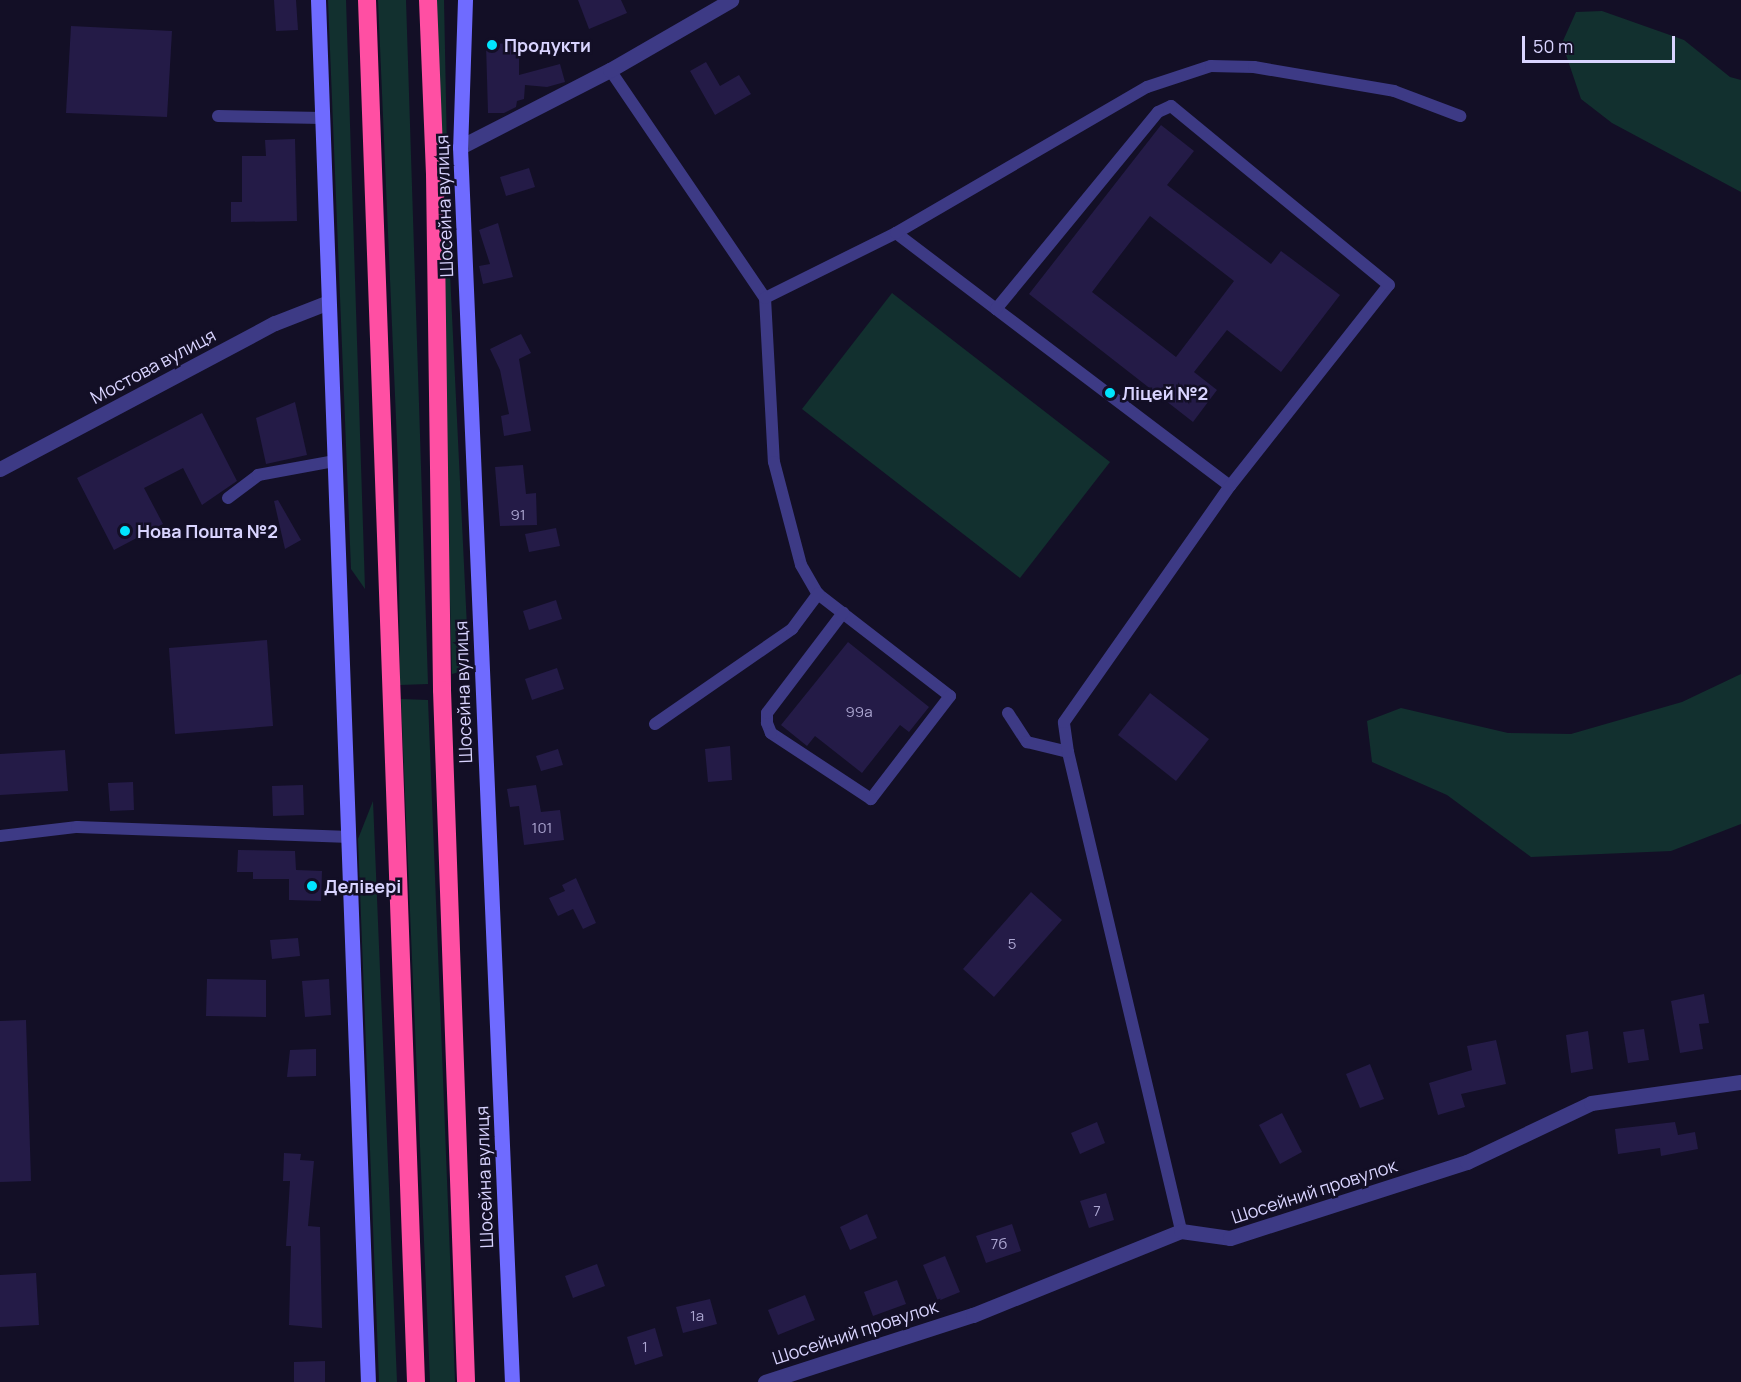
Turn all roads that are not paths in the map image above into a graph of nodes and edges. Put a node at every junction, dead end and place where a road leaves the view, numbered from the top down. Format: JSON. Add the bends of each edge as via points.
{"nodes":[{"id":1,"x":318,"y":0,"type":"edge"},
{"id":2,"x":367,"y":0,"type":"edge"},
{"id":3,"x":428,"y":0,"type":"edge"},
{"id":4,"x":465,"y":0,"type":"edge"},
{"id":5,"x":731,"y":0,"type":"edge"},
{"id":6,"x":610,"y":70,"type":"junction"},
{"id":7,"x":218,"y":116,"type":"dead end"},
{"id":8,"x":1460,"y":116,"type":"dead end"},
{"id":9,"x":323,"y":117,"type":"junction"},
{"id":10,"x":460,"y":147,"type":"junction"},
{"id":11,"x":896,"y":233,"type":"junction"},
{"id":12,"x":765,"y":298,"type":"junction"},
{"id":13,"x":326,"y":303,"type":"junction"},
{"id":14,"x":996,"y":309,"type":"junction"},
{"id":15,"x":334,"y":462,"type":"junction"},
{"id":16,"x":0,"y":469,"type":"edge"},
{"id":17,"x":1230,"y":486,"type":"junction"},
{"id":18,"x":228,"y":498,"type":"dead end"},
{"id":19,"x":818,"y":594,"type":"junction"},
{"id":20,"x":843,"y":613,"type":"junction"},
{"id":21,"x":1008,"y":713,"type":"dead end"},
{"id":22,"x":655,"y":724,"type":"dead end"},
{"id":23,"x":1068,"y":752,"type":"junction"},
{"id":24,"x":0,"y":836,"type":"edge"},
{"id":25,"x":350,"y":837,"type":"junction"},
{"id":26,"x":1741,"y":1082,"type":"edge"},
{"id":27,"x":1181,"y":1231,"type":"junction"},
{"id":28,"x":368,"y":1382,"type":"edge"},
{"id":29,"x":416,"y":1382,"type":"edge"},
{"id":30,"x":466,"y":1382,"type":"edge"},
{"id":31,"x":512,"y":1382,"type":"edge"},
{"id":32,"x":765,"y":1382,"type":"edge"}],
"edges":[{"from":1,"to":9,"type":"street"},
{"from":2,"to":29,"type":"highway"},
{"from":3,"to":30,"type":"highway","via":[[435,174],[442,690]]},
{"from":4,"to":10,"type":"street","name":"Шосейна вулиця"},
{"from":5,"to":6,"type":"street"},
{"from":6,"to":10,"type":"street"},
{"from":6,"to":12,"type":"lane"},
{"from":7,"to":9,"type":"lane"},
{"from":8,"to":11,"type":"lane","via":[[1394,91],[1254,67],[1211,66],[1147,87]]},
{"from":9,"to":13,"type":"street"},
{"from":10,"to":31,"type":"street","name":"Шосейна вулиця"},
{"from":11,"to":12,"type":"lane"},
{"from":11,"to":14,"type":"lane"},
{"from":12,"to":19,"type":"lane","via":[[774,462],[801,565]]},
{"from":13,"to":15,"type":"street"},
{"from":13,"to":16,"type":"street","name":"Мостова вулиця","via":[[275,323]]},
{"from":14,"to":17,"type":"lane"},
{"from":14,"to":17,"type":"lane","via":[[1158,112],[1171,106],[1389,285]]},
{"from":15,"to":18,"type":"lane","via":[[258,475]]},
{"from":15,"to":25,"type":"street"},
{"from":17,"to":23,"type":"lane","via":[[1064,722]]},
{"from":19,"to":20,"type":"lane"},
{"from":19,"to":22,"type":"lane","via":[[792,629]]},
{"from":20,"to":20,"type":"lane","via":[[950,696],[871,799],[771,733],[766,723],[767,713]]},
{"from":21,"to":23,"type":"lane","via":[[1027,742]]},
{"from":23,"to":27,"type":"lane"},
{"from":24,"to":25,"type":"lane","via":[[77,826]]},
{"from":25,"to":28,"type":"street"},
{"from":26,"to":27,"type":"street","name":"Шосейний провулок","via":[[1591,1103],[1467,1162],[1230,1238]]},
{"from":27,"to":32,"type":"street","name":"Шосейний провулок","via":[[973,1314]]}]}
